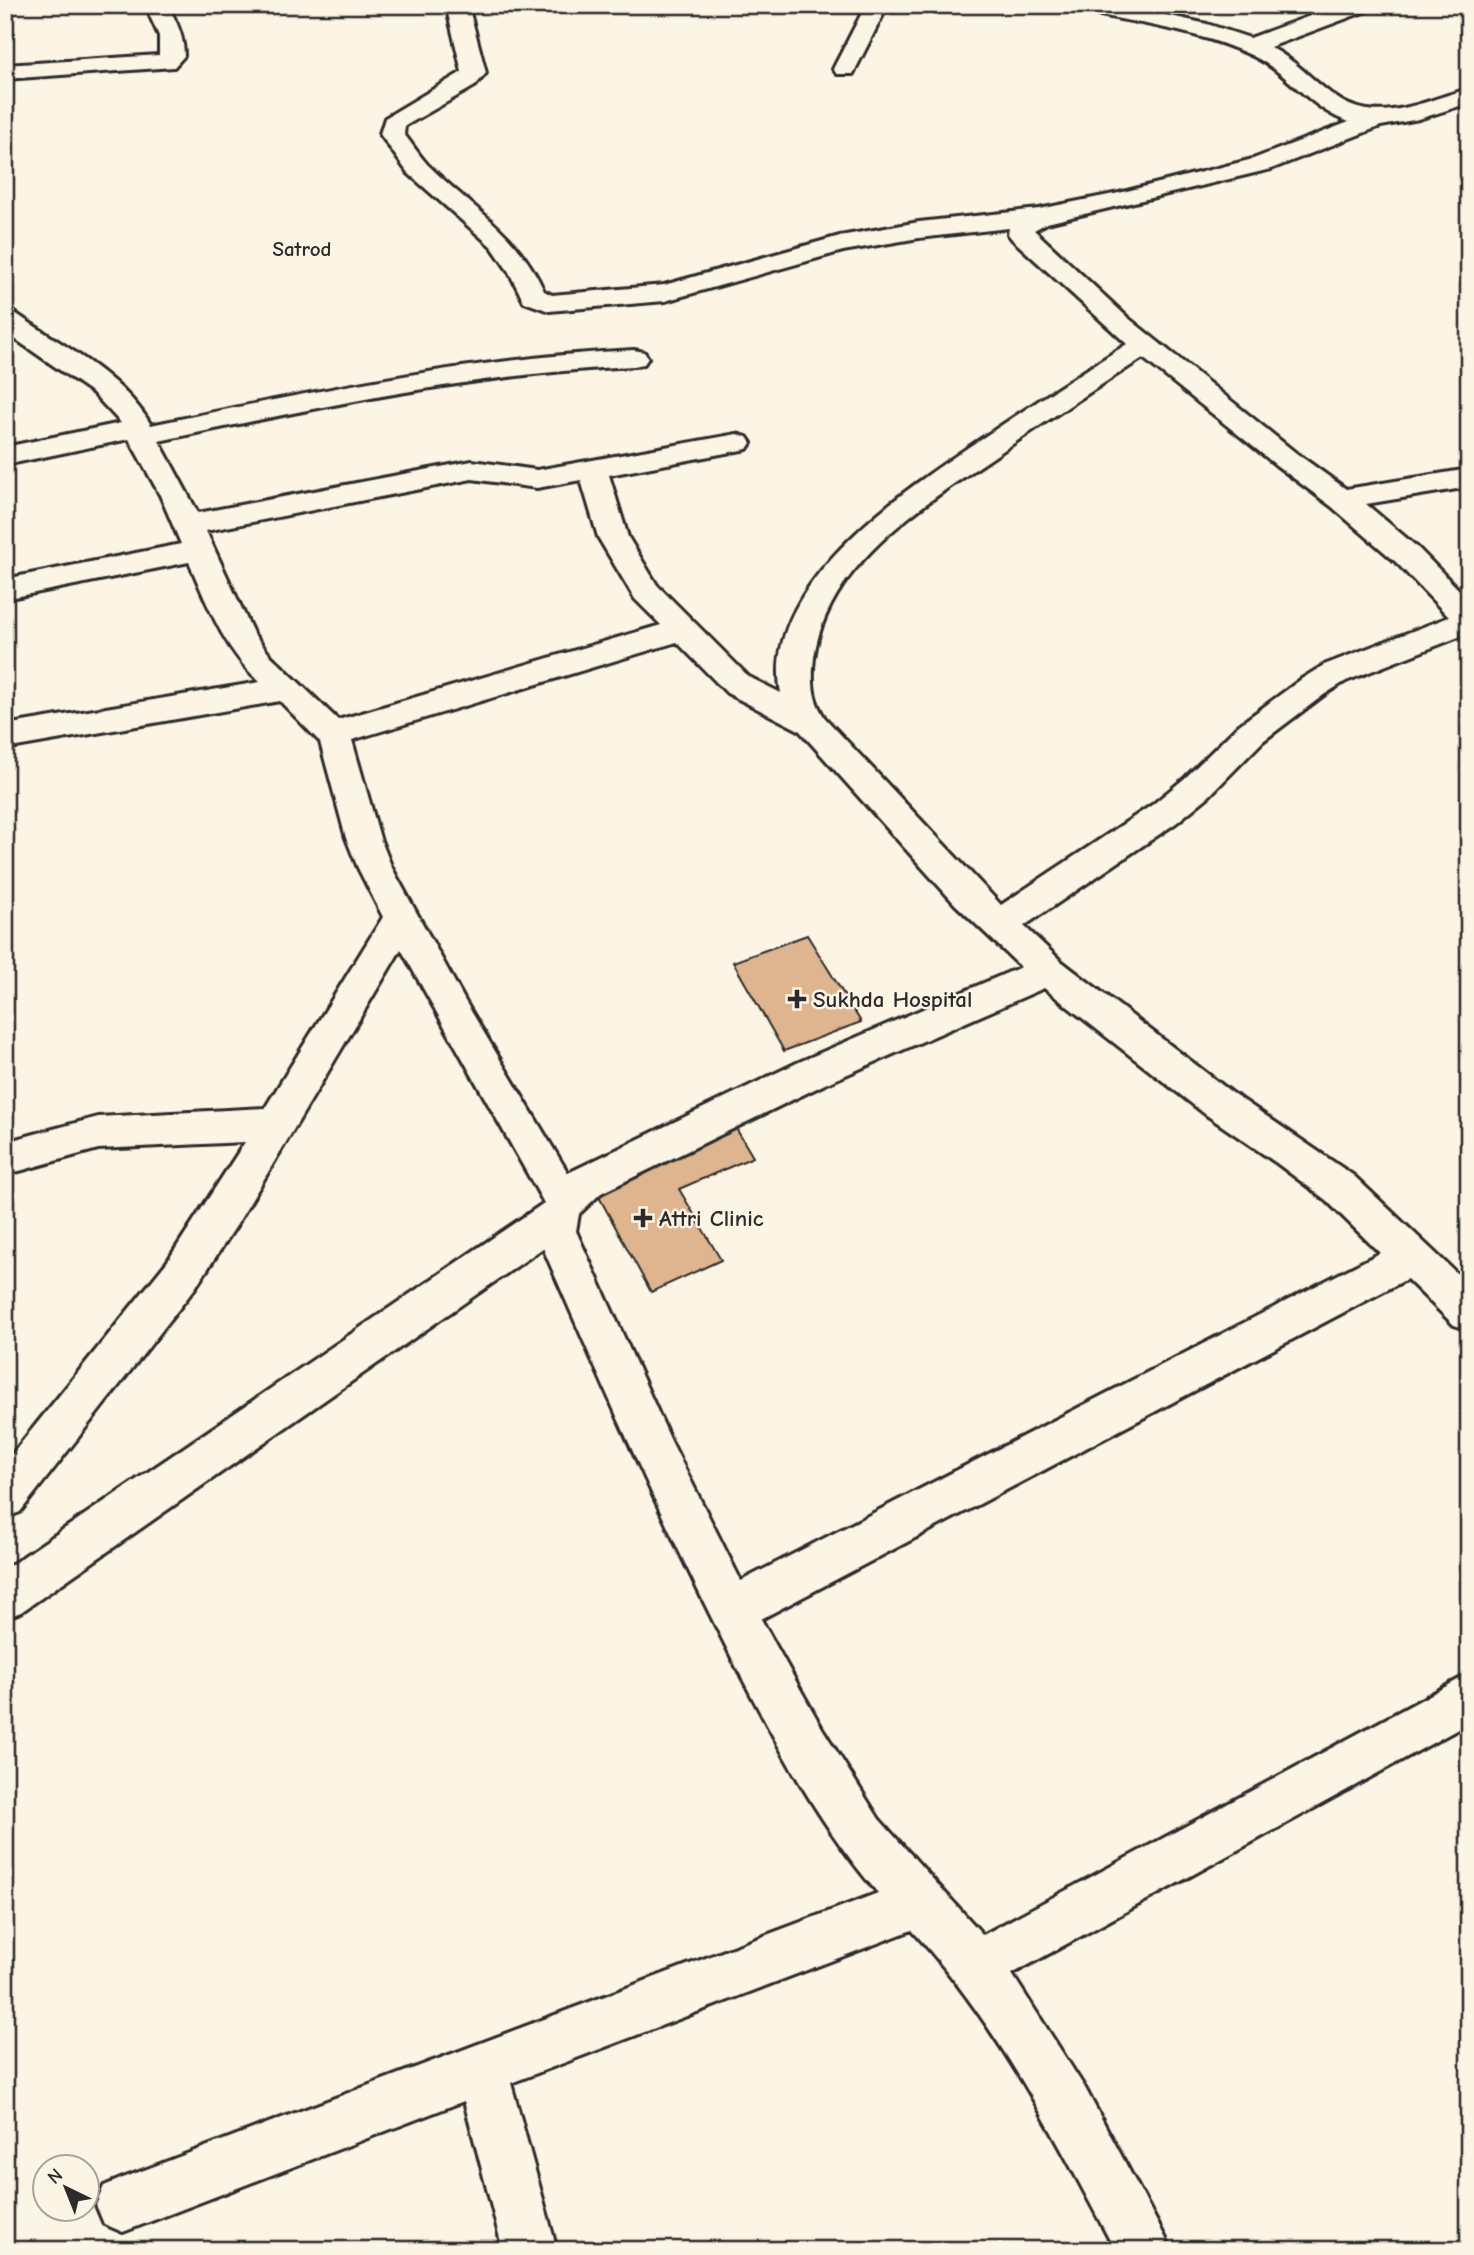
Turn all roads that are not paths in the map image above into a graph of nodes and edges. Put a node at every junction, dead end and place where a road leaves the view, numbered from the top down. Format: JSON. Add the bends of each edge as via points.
{"nodes":[{"id":1,"x":156,"y":5,"type":"edge"},
{"id":2,"x":457,"y":5,"type":"edge"},
{"id":3,"x":877,"y":5,"type":"edge"},
{"id":4,"x":1086,"y":5,"type":"edge"},
{"id":5,"x":1361,"y":5,"type":"edge"},
{"id":6,"x":1248,"y":47,"type":"junction"},
{"id":7,"x":845,"y":69,"type":"dead end"},
{"id":8,"x":5,"y":72,"type":"edge"},
{"id":9,"x":1469,"y":96,"type":"edge"},
{"id":10,"x":1378,"y":120,"type":"junction"},
{"id":11,"x":1039,"y":217,"type":"junction"},
{"id":12,"x":9,"y":324,"type":"edge"},
{"id":13,"x":1144,"y":345,"type":"junction"},
{"id":14,"x":634,"y":358,"type":"dead end"},
{"id":15,"x":140,"y":432,"type":"junction"},
{"id":16,"x":737,"y":443,"type":"dead end"},
{"id":17,"x":5,"y":456,"type":"edge"},
{"id":18,"x":593,"y":470,"type":"junction"},
{"id":19,"x":1469,"y":478,"type":"edge"},
{"id":20,"x":1341,"y":499,"type":"junction"},
{"id":21,"x":194,"y":538,"type":"junction"},
{"id":22,"x":5,"y":589,"type":"edge"},
{"id":23,"x":1457,"y":589,"type":"edge"},
{"id":24,"x":1469,"y":620,"type":"edge"},
{"id":25,"x":682,"y":630,"type":"junction"},
{"id":26,"x":286,"y":689,"type":"junction"},
{"id":27,"x":809,"y":721,"type":"junction"},
{"id":28,"x":331,"y":734,"type":"junction"},
{"id":29,"x":5,"y":737,"type":"edge"},
{"id":30,"x":401,"y":918,"type":"junction"},
{"id":31,"x":998,"y":925,"type":"junction"},
{"id":32,"x":1048,"y":971,"type":"junction"},
{"id":33,"x":276,"y":1124,"type":"junction"},
{"id":34,"x":5,"y":1159,"type":"edge"},
{"id":35,"x":560,"y":1209,"type":"junction"},
{"id":36,"x":1413,"y":1256,"type":"junction"},
{"id":37,"x":1469,"y":1312,"type":"edge"},
{"id":38,"x":5,"y":1497,"type":"edge"},
{"id":39,"x":5,"y":1596,"type":"edge"},
{"id":40,"x":730,"y":1611,"type":"junction"},
{"id":41,"x":1469,"y":1697,"type":"edge"},
{"id":42,"x":919,"y":1902,"type":"junction"},
{"id":43,"x":976,"y":1966,"type":"junction"},
{"id":44,"x":481,"y":2068,"type":"junction"},
{"id":45,"x":123,"y":2205,"type":"dead end"},
{"id":46,"x":530,"y":2250,"type":"edge"},
{"id":47,"x":1145,"y":2250,"type":"edge"}],
"edges":[{"from":1,"to":8,"type":"street","via":[[173,51],[166,62]]},
{"from":2,"to":11,"type":"street","via":[[474,74],[394,123],[392,134],[417,168],[501,242],[533,296],[540,300],[559,304],[665,293],[839,244]]},
{"from":3,"to":7,"type":"street"},
{"from":4,"to":6,"type":"street","via":[[1166,22]]},
{"from":5,"to":6,"type":"street"},
{"from":6,"to":10,"type":"street","via":[[1273,58],[1335,109]]},
{"from":9,"to":10,"type":"street"},
{"from":10,"to":11,"type":"street","via":[[1249,167]]},
{"from":11,"to":13,"type":"street","via":[[1022,227],[1027,242]]},
{"from":12,"to":15,"type":"street","via":[[103,387],[129,412]]},
{"from":13,"to":20,"type":"street"},
{"from":13,"to":27,"type":"street","via":[[955,470],[880,527],[853,554],[831,580],[801,635],[796,688]]},
{"from":14,"to":15,"type":"street","via":[[434,376]]},
{"from":15,"to":17,"type":"street"},
{"from":15,"to":21,"type":"street"},
{"from":16,"to":18,"type":"street"},
{"from":18,"to":21,"type":"street","via":[[537,479],[472,470]]},
{"from":18,"to":25,"type":"street","via":[[622,555],[646,592]]},
{"from":19,"to":20,"type":"street"},
{"from":20,"to":23,"type":"street","via":[[1407,555]]},
{"from":21,"to":22,"type":"street"},
{"from":21,"to":26,"type":"street","via":[[229,619],[258,662]]},
{"from":23,"to":24,"type":"street"},
{"from":24,"to":31,"type":"street","via":[[1335,673],[1314,686],[1251,733],[1164,814]]},
{"from":25,"to":27,"type":"street","via":[[738,685]]},
{"from":25,"to":28,"type":"street"},
{"from":26,"to":28,"type":"street"},
{"from":26,"to":29,"type":"street"},
{"from":27,"to":31,"type":"street"},
{"from":28,"to":30,"type":"street","via":[[339,748],[363,838]]},
{"from":30,"to":33,"type":"street"},
{"from":30,"to":35,"type":"street"},
{"from":31,"to":32,"type":"street"},
{"from":32,"to":35,"type":"street","via":[[686,1132],[587,1181]]},
{"from":32,"to":36,"type":"street","via":[[1218,1103],[1340,1188]]},
{"from":33,"to":34,"type":"street","via":[[98,1133]]},
{"from":33,"to":38,"type":"street","via":[[181,1275]]},
{"from":35,"to":39,"type":"street"},
{"from":35,"to":40,"type":"street","via":[[556,1231],[626,1394]]},
{"from":36,"to":37,"type":"street"},
{"from":36,"to":40,"type":"street"},
{"from":40,"to":42,"type":"street","via":[[851,1819]]},
{"from":41,"to":43,"type":"street"},
{"from":42,"to":43,"type":"street"},
{"from":42,"to":44,"type":"street"},
{"from":43,"to":47,"type":"street","via":[[1022,2029]]},
{"from":44,"to":45,"type":"street"},
{"from":44,"to":46,"type":"street"}]}
